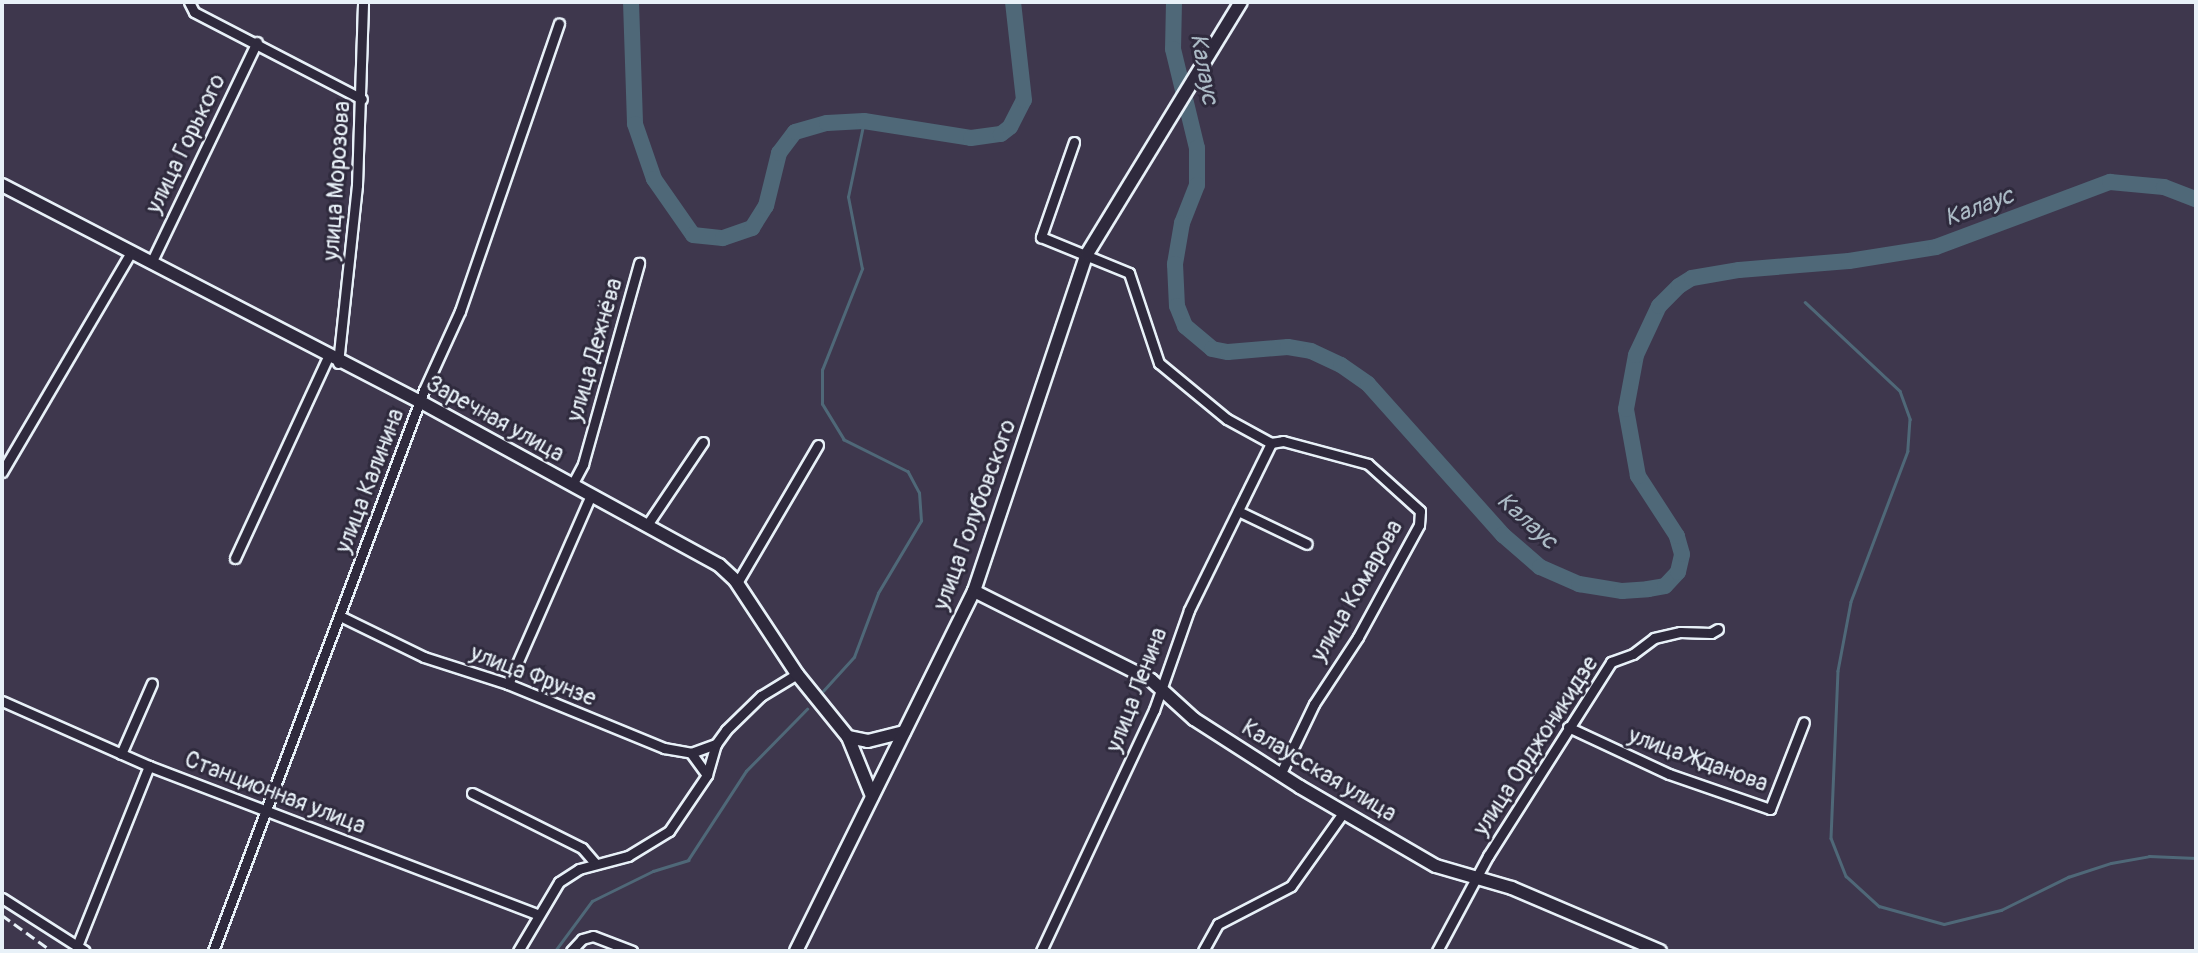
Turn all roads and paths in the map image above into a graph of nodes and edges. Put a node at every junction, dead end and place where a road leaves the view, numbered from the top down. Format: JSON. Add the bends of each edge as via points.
{"nodes":[{"id":1,"x":363,"y":2,"type":"edge"},
{"id":2,"x":1241,"y":2,"type":"edge"},
{"id":3,"x":188,"y":5,"type":"edge"},
{"id":4,"x":559,"y":24,"type":"dead end"},
{"id":5,"x":257,"y":42,"type":"junction"},
{"id":6,"x":362,"y":99,"type":"junction"},
{"id":7,"x":1074,"y":142,"type":"dead end"},
{"id":8,"x":2,"y":185,"type":"edge"},
{"id":9,"x":131,"y":251,"type":"junction"},
{"id":10,"x":1087,"y":254,"type":"junction"},
{"id":11,"x":151,"y":263,"type":"junction"},
{"id":12,"x":639,"y":263,"type":"dead end"},
{"id":13,"x":333,"y":360,"type":"junction"},
{"id":14,"x":421,"y":402,"type":"junction"},
{"id":15,"x":703,"y":442,"type":"dead end"},
{"id":16,"x":1271,"y":443,"type":"junction"},
{"id":17,"x":818,"y":445,"type":"dead end"},
{"id":18,"x":2,"y":472,"type":"edge"},
{"id":19,"x":572,"y":485,"type":"junction"},
{"id":20,"x":591,"y":495,"type":"junction"},
{"id":21,"x":1238,"y":511,"type":"junction"},
{"id":22,"x":647,"y":525,"type":"junction"},
{"id":23,"x":1307,"y":544,"type":"dead end"},
{"id":24,"x":235,"y":558,"type":"dead end"},
{"id":25,"x":737,"y":583,"type":"junction"},
{"id":26,"x":974,"y":591,"type":"junction"},
{"id":27,"x":340,"y":616,"type":"junction"},
{"id":28,"x":1718,"y":629,"type":"dead end"},
{"id":29,"x":797,"y":674,"type":"junction"},
{"id":30,"x":152,"y":683,"type":"dead end"},
{"id":31,"x":508,"y":684,"type":"junction"},
{"id":32,"x":1161,"y":690,"type":"junction"},
{"id":33,"x":2,"y":701,"type":"edge"},
{"id":34,"x":1804,"y":722,"type":"dead end"},
{"id":35,"x":1568,"y":727,"type":"junction"},
{"id":36,"x":904,"y":732,"type":"junction"},
{"id":37,"x":848,"y":737,"type":"junction"},
{"id":38,"x":716,"y":744,"type":"junction"},
{"id":39,"x":691,"y":753,"type":"junction"},
{"id":40,"x":121,"y":754,"type":"junction"},
{"id":41,"x":149,"y":766,"type":"junction"},
{"id":42,"x":707,"y":775,"type":"junction"},
{"id":43,"x":1280,"y":775,"type":"junction"},
{"id":44,"x":472,"y":793,"type":"dead end"},
{"id":45,"x":872,"y":796,"type":"junction"},
{"id":46,"x":266,"y":811,"type":"junction"},
{"id":47,"x":1343,"y":813,"type":"junction"},
{"id":48,"x":596,"y":864,"type":"junction"},
{"id":49,"x":1476,"y":878,"type":"junction"},
{"id":50,"x":2,"y":898,"type":"edge"},
{"id":51,"x":537,"y":914,"type":"junction"},
{"id":52,"x":81,"y":949,"type":"edge"},
{"id":53,"x":214,"y":951,"type":"edge"},
{"id":54,"x":518,"y":951,"type":"edge"},
{"id":55,"x":571,"y":951,"type":"edge"},
{"id":56,"x":632,"y":951,"type":"edge"},
{"id":57,"x":796,"y":951,"type":"edge"},
{"id":58,"x":1041,"y":951,"type":"edge"},
{"id":59,"x":1203,"y":951,"type":"edge"},
{"id":60,"x":1437,"y":951,"type":"edge"},
{"id":61,"x":1660,"y":951,"type":"edge"}],
"edges":[{"from":1,"to":6,"type":"street","name":"улица Морозова"},
{"from":2,"to":10,"type":"street","name":"улица Голубовского"},
{"from":3,"to":5,"type":"street"},
{"from":4,"to":14,"type":"street","name":"улица Калинина","via":[[460,311]]},
{"from":5,"to":6,"type":"street"},
{"from":5,"to":11,"type":"street","name":"улица Горького"},
{"from":6,"to":13,"type":"street","name":"улица Морозова","via":[[349,287]]},
{"from":7,"to":10,"type":"street","name":"улица Комарова","via":[[1041,237]]},
{"from":8,"to":9,"type":"street","name":"Заречная улица"},
{"from":9,"to":11,"type":"street","name":"Заречная улица"},
{"from":9,"to":18,"type":"street"},
{"from":10,"to":16,"type":"street","name":"улица Комарова","via":[[1129,273],[1159,363],[1227,419]]},
{"from":10,"to":26,"type":"street","name":"улица Голубовского"},
{"from":11,"to":13,"type":"street","name":"Заречная улица"},
{"from":12,"to":19,"type":"street","name":"улица Дежнёва","via":[[583,464]]},
{"from":13,"to":14,"type":"street","name":"Заречная улица"},
{"from":13,"to":24,"type":"street","name":"улица Морозова"},
{"from":14,"to":19,"type":"street","name":"Заречная улица"},
{"from":14,"to":27,"type":"street","name":"улица Калинина"},
{"from":15,"to":22,"type":"street"},
{"from":16,"to":21,"type":"street","name":"улица Ленина"},
{"from":16,"to":43,"type":"street","name":"улица Комарова","via":[[1283,441],[1368,464],[1415,503],[1420,518],[1358,637],[1314,704]]},
{"from":17,"to":25,"type":"street"},
{"from":19,"to":20,"type":"street","name":"Заречная улица"},
{"from":20,"to":22,"type":"street","name":"Заречная улица"},
{"from":20,"to":31,"type":"street"},
{"from":21,"to":23,"type":"street"},
{"from":21,"to":32,"type":"street","name":"улица Ленина","via":[[1180,631]]},
{"from":22,"to":25,"type":"street","name":"Заречная улица","via":[[719,565]]},
{"from":25,"to":29,"type":"street","name":"Заречная улица"},
{"from":26,"to":32,"type":"street","name":"Калаусская улица","via":[[1140,674]]},
{"from":26,"to":36,"type":"street","name":"улица Голубовского"},
{"from":27,"to":31,"type":"street","name":"улица Фрунзе","via":[[424,657]]},
{"from":27,"to":46,"type":"street","name":"улица Калинина"},
{"from":28,"to":35,"type":"street","name":"улица Орджоникидзе","via":[[1667,634],[1618,658]]},
{"from":29,"to":37,"type":"street","name":"Заречная улица"},
{"from":29,"to":38,"type":"street","via":[[761,696]]},
{"from":30,"to":40,"type":"street"},
{"from":31,"to":39,"type":"street","name":"улица Фрунзе","via":[[664,748]]},
{"from":32,"to":43,"type":"street","name":"Калаусская улица","via":[[1194,719]]},
{"from":32,"to":58,"type":"street","name":"улица Ленина"},
{"from":33,"to":40,"type":"street","name":"Станционная улица"},
{"from":34,"to":35,"type":"street","name":"улица Жданова","via":[[1770,809],[1669,774]]},
{"from":35,"to":49,"type":"street","name":"улица Орджоникидзе"},
{"from":36,"to":37,"type":"street","via":[[868,741]]},
{"from":36,"to":45,"type":"street","name":"улица Голубовского"},
{"from":37,"to":45,"type":"street","name":"Заречная улица"},
{"from":38,"to":39,"type":"street"},
{"from":38,"to":42,"type":"street"},
{"from":39,"to":42,"type":"street"},
{"from":40,"to":41,"type":"street","name":"Станционная улица"},
{"from":41,"to":46,"type":"street","name":"Станционная улица"},
{"from":41,"to":52,"type":"street"},
{"from":42,"to":48,"type":"street","via":[[669,831],[628,856]]},
{"from":43,"to":47,"type":"street","name":"Калаусская улица"},
{"from":44,"to":48,"type":"street","via":[[582,848]]},
{"from":45,"to":57,"type":"street","name":"улица Голубовского"},
{"from":46,"to":51,"type":"street","name":"Станционная улица"},
{"from":46,"to":53,"type":"street","name":"улица Калинина"},
{"from":47,"to":49,"type":"street","name":"Калаусская улица","via":[[1436,866]]},
{"from":47,"to":59,"type":"street","via":[[1292,886],[1218,923]]},
{"from":48,"to":51,"type":"street","via":[[559,882]]},
{"from":49,"to":60,"type":"street","name":"улица Орджоникидзе"},
{"from":49,"to":61,"type":"street","name":"Калаусская улица","via":[[1512,888]]},
{"from":50,"to":52,"type":"street"},
{"from":51,"to":54,"type":"street"},
{"from":55,"to":56,"type":"street","via":[[582,939],[593,936]]}]}
